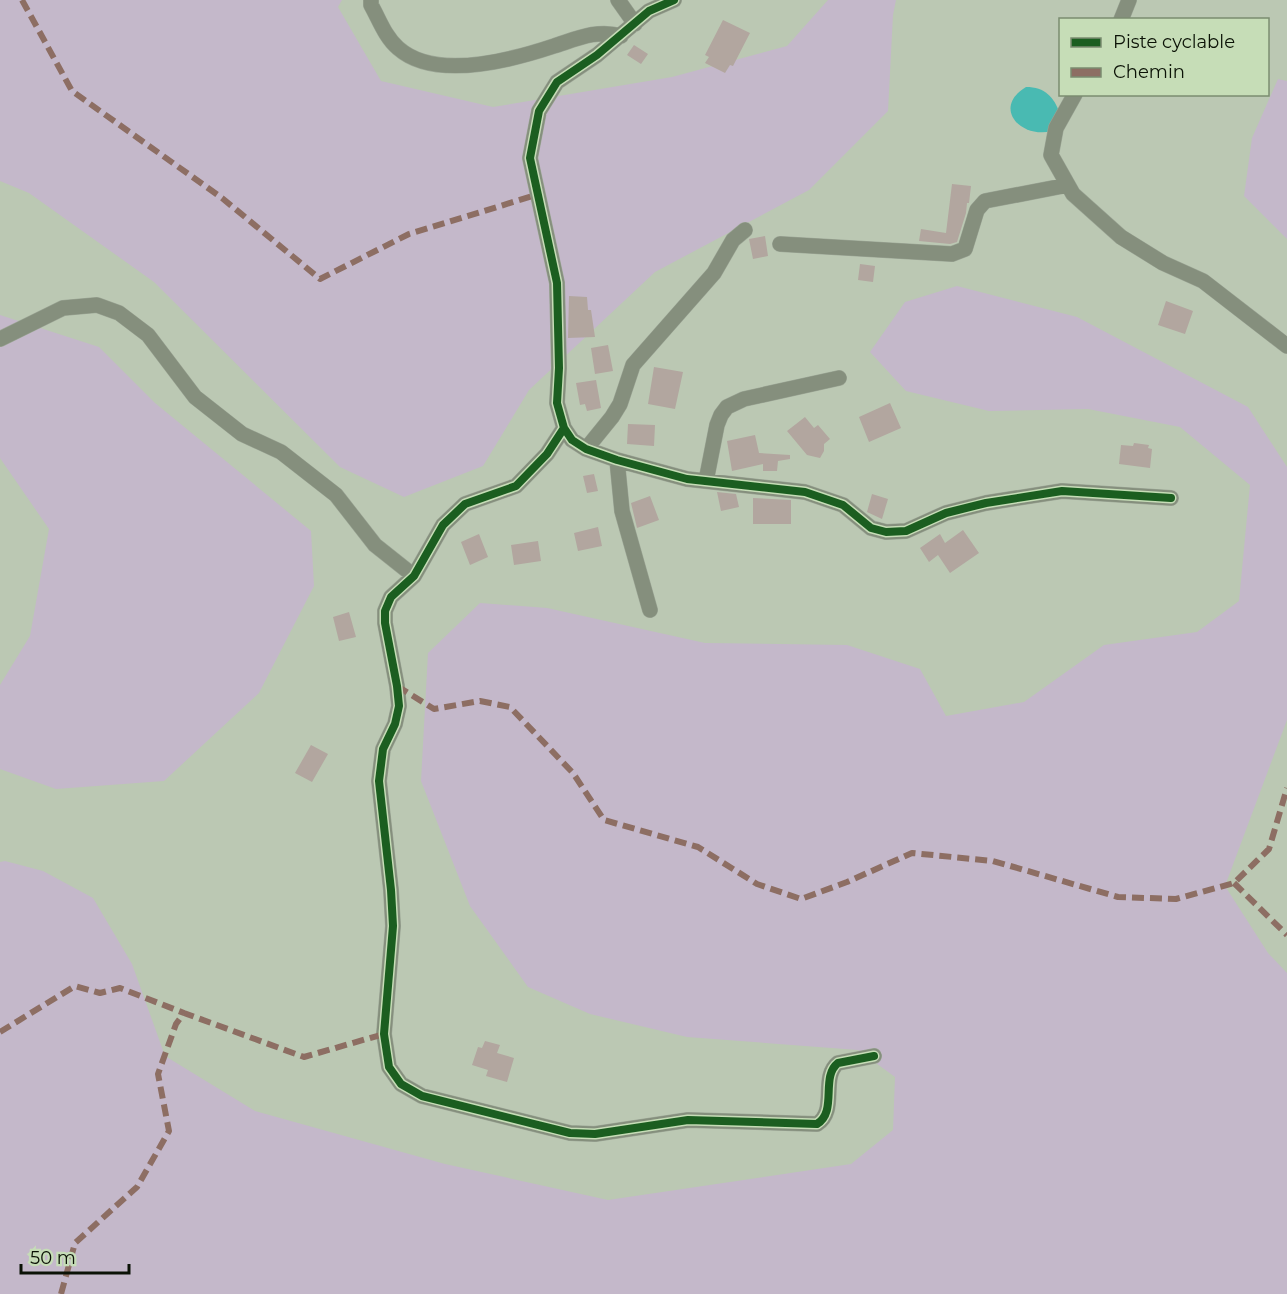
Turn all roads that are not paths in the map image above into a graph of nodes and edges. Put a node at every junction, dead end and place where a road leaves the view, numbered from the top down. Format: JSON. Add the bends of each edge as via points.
{"nodes":[{"id":1,"x":371,"y":0,"type":"edge"},
{"id":2,"x":618,"y":0,"type":"edge"},
{"id":3,"x":674,"y":0,"type":"edge"},
{"id":4,"x":1128,"y":0,"type":"edge"},
{"id":5,"x":1122,"y":18,"type":"edge"},
{"id":6,"x":635,"y":24,"type":"junction"},
{"id":7,"x":621,"y":36,"type":"junction"},
{"id":8,"x":1073,"y":96,"type":"edge"},
{"id":9,"x":1068,"y":185,"type":"junction"},
{"id":10,"x":745,"y":230,"type":"dead end"},
{"id":11,"x":780,"y":244,"type":"dead end"},
{"id":12,"x":0,"y":339,"type":"edge"},
{"id":13,"x":1287,"y":345,"type":"edge"},
{"id":14,"x":839,"y":378,"type":"dead end"},
{"id":15,"x":564,"y":428,"type":"junction"},
{"id":16,"x":586,"y":449,"type":"junction"},
{"id":17,"x":617,"y":460,"type":"junction"},
{"id":18,"x":706,"y":481,"type":"junction"},
{"id":19,"x":1171,"y":498,"type":"dead end"},
{"id":20,"x":414,"y":576,"type":"junction"},
{"id":21,"x":650,"y":610,"type":"dead end"},
{"id":22,"x":874,"y":1056,"type":"dead end"}],
"edges":[{"from":1,"to":7,"type":"street","via":[[387,35],[398,48],[444,66],[503,60],[602,32]]},
{"from":2,"to":6,"type":"street"},
{"from":3,"to":6,"type":"street","via":[[649,11]]},
{"from":4,"to":5,"type":"street"},
{"from":6,"to":7,"type":"street"},
{"from":7,"to":15,"type":"street","via":[[556,82],[539,111],[530,158],[556,284],[557,403]]},
{"from":8,"to":9,"type":"street","via":[[1056,128],[1051,155]]},
{"from":9,"to":11,"type":"street","via":[[985,201],[977,210],[964,249],[952,254]]},
{"from":9,"to":13,"type":"street","via":[[1121,237],[1163,263],[1203,281]]},
{"from":10,"to":16,"type":"street","via":[[733,240],[696,295],[633,364],[620,404]]},
{"from":12,"to":20,"type":"street","via":[[63,308],[96,305],[119,313],[148,335],[195,397],[242,435],[281,452],[336,495],[375,545]]},
{"from":14,"to":18,"type":"street","via":[[744,399],[728,407],[717,425]]},
{"from":15,"to":16,"type":"street","via":[[572,440]]},
{"from":15,"to":20,"type":"street","via":[[547,454],[516,486],[465,504],[443,525]]},
{"from":16,"to":17,"type":"street"},
{"from":17,"to":18,"type":"street"},
{"from":17,"to":21,"type":"street","via":[[622,511]]},
{"from":18,"to":19,"type":"street","via":[[806,492],[843,506],[871,528],[886,532],[906,531],[946,513],[976,506],[1062,491]]},
{"from":20,"to":22,"type":"street","via":[[391,597],[385,611],[399,706],[383,749],[379,781],[393,926],[384,1034],[389,1066],[401,1084],[422,1096],[570,1133],[596,1134],[688,1120],[817,1124],[826,1111],[835,1065]]}]}
